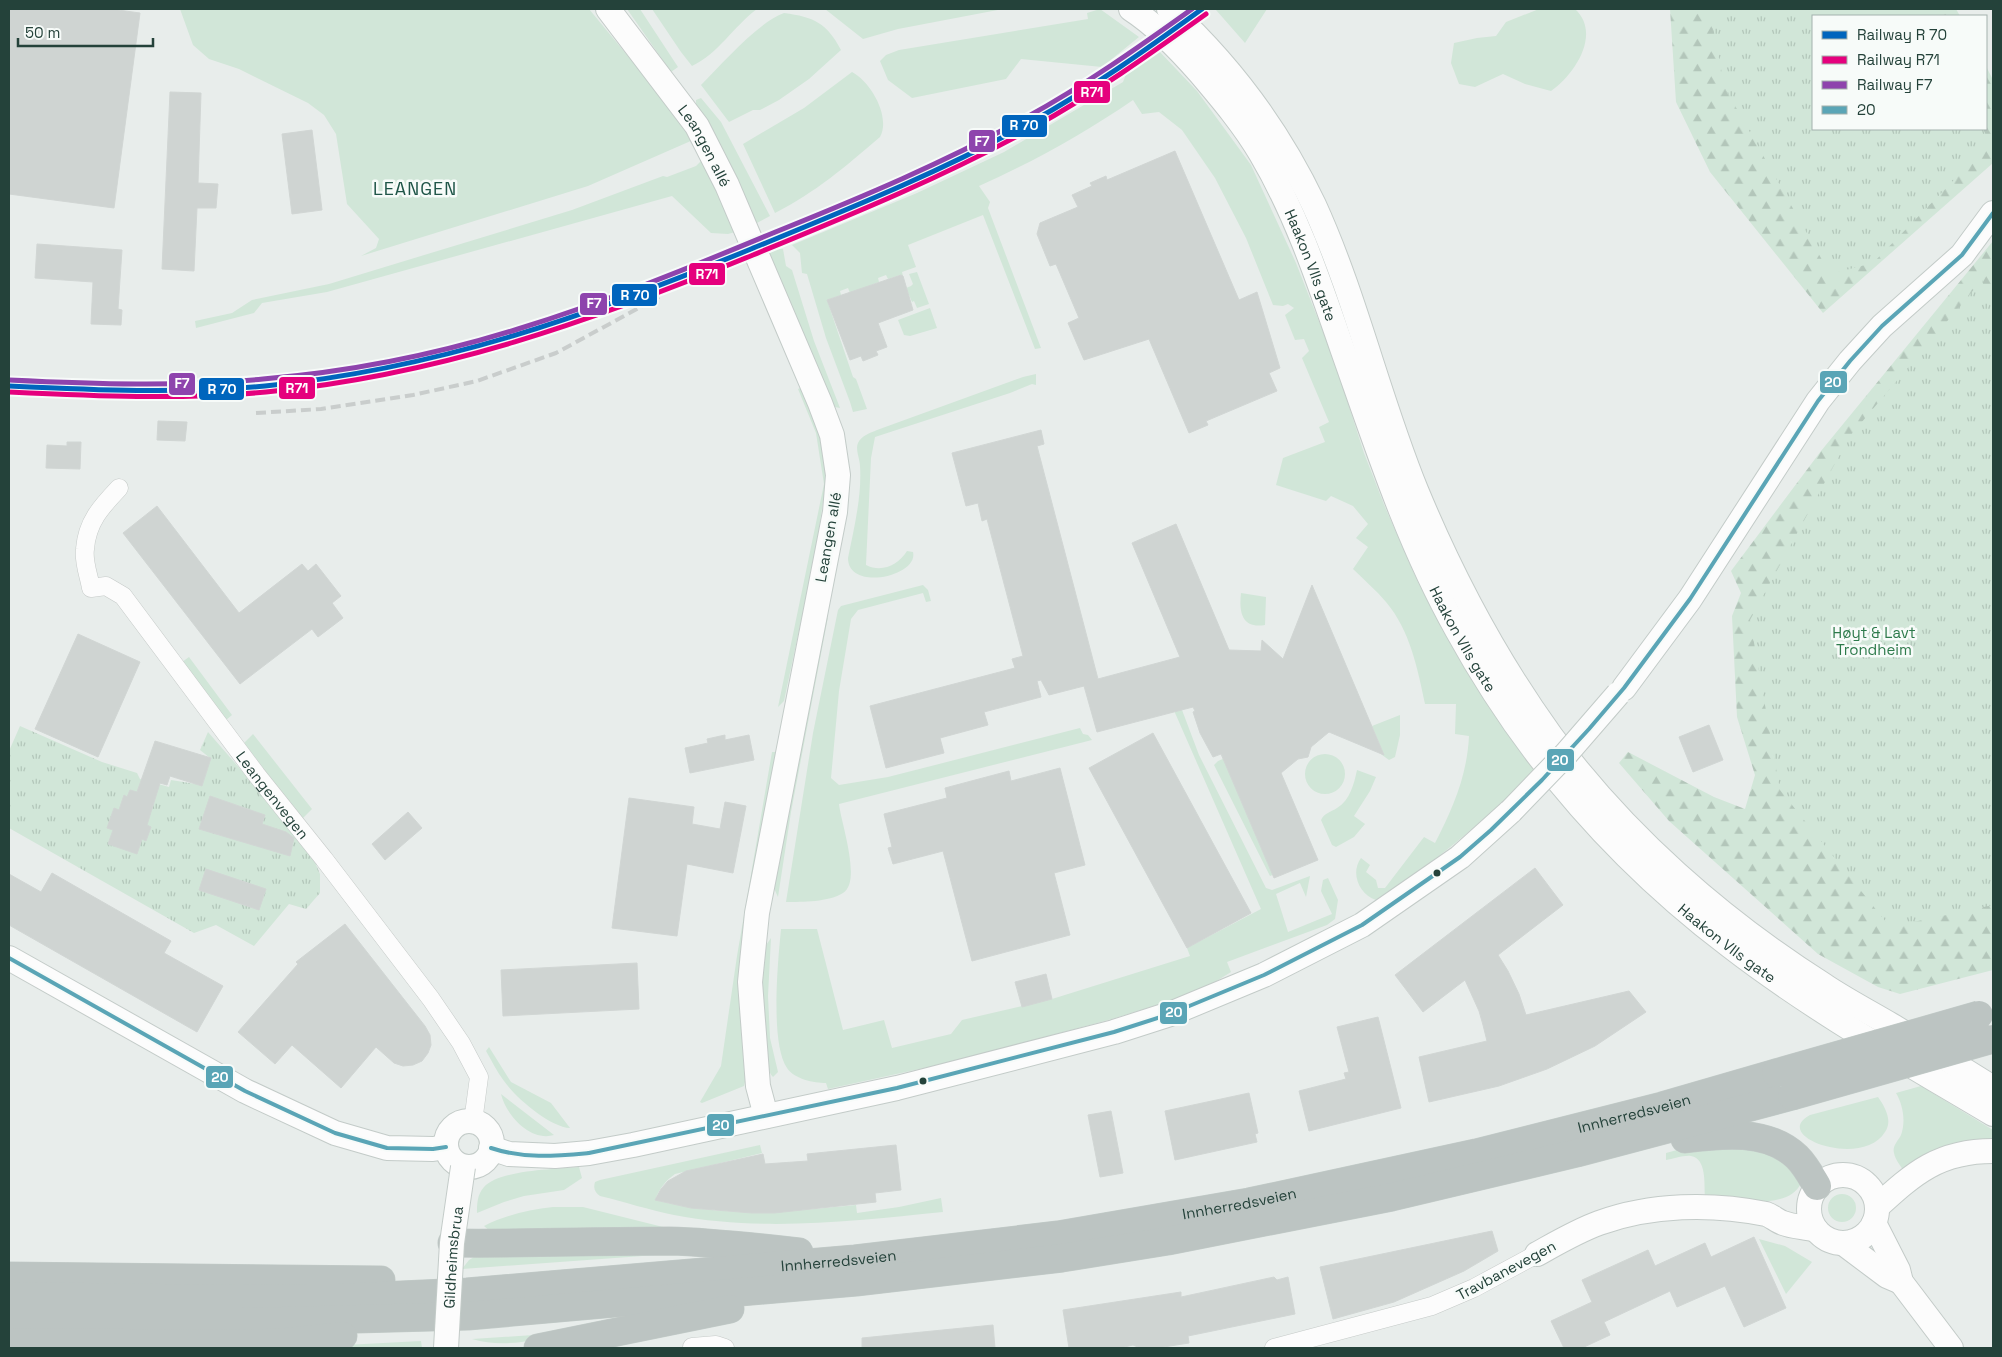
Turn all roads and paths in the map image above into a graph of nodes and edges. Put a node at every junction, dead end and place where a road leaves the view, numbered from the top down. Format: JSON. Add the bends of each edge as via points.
{"nodes":[{"id":1,"x":608,"y":9,"type":"edge"},
{"id":2,"x":1131,"y":9,"type":"edge"},
{"id":3,"x":1169,"y":9,"type":"edge"},
{"id":4,"x":1993,"y":213,"type":"edge"},
{"id":5,"x":119,"y":488,"type":"dead end"},
{"id":6,"x":9,"y":958,"type":"edge"},
{"id":7,"x":1986,"y":1013,"type":"edge"},
{"id":8,"x":1993,"y":1039,"type":"edge"},
{"id":9,"x":1993,"y":1088,"type":"edge"},
{"id":10,"x":1993,"y":1114,"type":"edge"},
{"id":11,"x":766,"y":1116,"type":"junction"},
{"id":12,"x":473,"y":1122,"type":"junction"},
{"id":13,"x":446,"y":1147,"type":"junction"},
{"id":14,"x":491,"y":1148,"type":"junction"},
{"id":15,"x":1993,"y":1151,"type":"edge"},
{"id":16,"x":1577,"y":1153,"type":"junction"},
{"id":17,"x":463,"y":1167,"type":"junction"},
{"id":18,"x":1814,"y":1193,"type":"junction"},
{"id":19,"x":1768,"y":1215,"type":"junction"},
{"id":20,"x":1875,"y":1215,"type":"junction"},
{"id":21,"x":1816,"y":1230,"type":"junction"},
{"id":22,"x":452,"y":1243,"type":"junction"},
{"id":23,"x":1843,"y":1243,"type":"junction"},
{"id":24,"x":1537,"y":1254,"type":"joint"},
{"id":25,"x":856,"y":1271,"type":"junction"},
{"id":26,"x":9,"y":1276,"type":"edge"},
{"id":27,"x":1901,"y":1282,"type":"junction"},
{"id":28,"x":9,"y":1296,"type":"edge"},
{"id":29,"x":468,"y":1304,"type":"junction"},
{"id":30,"x":9,"y":1322,"type":"edge"},
{"id":31,"x":9,"y":1342,"type":"edge"},
{"id":32,"x":692,"y":1346,"type":"dead end"},
{"id":33,"x":446,"y":1348,"type":"edge"},
{"id":34,"x":538,"y":1348,"type":"edge"},
{"id":35,"x":725,"y":1348,"type":"edge"},
{"id":36,"x":1274,"y":1348,"type":"edge"},
{"id":37,"x":1951,"y":1348,"type":"edge"}],
"edges":[{"from":1,"to":11,"type":"street","name":"Leangen allé","via":[[697,126],[727,185],[820,402],[832,435],[838,475],[835,512],[757,913],[750,982],[758,1086]]},
{"from":2,"to":10,"type":"street","name":"Haakon VIIs gate","via":[[1183,54],[1224,100],[1260,154],[1293,216],[1315,268],[1393,492],[1423,564],[1456,630],[1535,752],[1624,854],[1731,947],[1808,1002]]},
{"from":3,"to":9,"type":"street","name":"Haakon VIIs gate","via":[[1202,40],[1244,89],[1282,145],[1314,206],[1337,262],[1415,487],[1444,554],[1511,677],[1552,737],[1596,792],[1641,840],[1746,930],[1824,986]]},
{"from":4,"to":11,"type":"street","bridge":true,"via":[[1962,255],[1882,326],[1818,400],[1690,599],[1621,691],[1511,811],[1460,857],[1362,925],[1264,975],[1170,1014],[1114,1032],[897,1088]]},
{"from":5,"to":12,"type":"street","name":"Leangenvegen","via":[[97,510],[91,524],[84,550],[91,588],[106,586],[123,596],[431,999],[461,1043],[479,1078]]},
{"from":6,"to":13,"type":"street","via":[[229,1083],[336,1133],[387,1148]]},
{"from":7,"to":25,"type":"highway","name":"Innherredsveien","bridge":true,"via":[[1662,1106],[1476,1153],[1250,1202]]},
{"from":8,"to":16,"type":"highway","name":"Innherredsveien","bridge":true},
{"from":11,"to":14,"type":"street","via":[[589,1153],[525,1156]]},
{"from":12,"to":13,"type":"street","via":[[453,1128]]},
{"from":12,"to":14,"type":"street","via":[[485,1128]]},
{"from":13,"to":17,"type":"street","via":[[452,1160]]},
{"from":14,"to":17,"type":"street","via":[[481,1164]]},
{"from":15,"to":20,"type":"street","via":[[1959,1154],[1926,1167],[1904,1182]]},
{"from":16,"to":18,"type":"highway","via":[[1723,1134],[1743,1136],[1774,1143],[1798,1158]]},
{"from":16,"to":25,"type":"highway","name":"Innherredsveien","via":[[1392,1197],[1168,1241],[1062,1258]]},
{"from":17,"to":22,"type":"street","name":"Gildheimsbrua","bridge":true},
{"from":18,"to":19,"type":"street"},
{"from":18,"to":20,"type":"street","via":[[1832,1177],[1850,1176],[1866,1184],[1875,1199]]},
{"from":18,"to":21,"type":"street","via":[[1809,1215]]},
{"from":19,"to":21,"type":"street","name":"Travbanevegen","via":[[1782,1223]]},
{"from":19,"to":24,"type":"street","name":"Travbanevegen","via":[[1696,1207],[1658,1209],[1599,1223]]},
{"from":20,"to":23,"type":"street","via":[[1868,1232]]},
{"from":20,"to":27,"type":"street"},
{"from":21,"to":23,"type":"street","via":[[1828,1240]]},
{"from":22,"to":25,"type":"highway","via":[[670,1242],[748,1246]]},
{"from":22,"to":33,"type":"street","name":"Gildheimsbrua","bridge":true},
{"from":23,"to":27,"type":"street","via":[[1887,1276]]},
{"from":24,"to":36,"type":"street","name":"Travbanevegen","via":[[1474,1288],[1432,1306]]},
{"from":25,"to":29,"type":"highway","name":"Innherredsveien"},
{"from":25,"to":34,"type":"highway"},
{"from":26,"to":29,"type":"highway","via":[[391,1280]]},
{"from":27,"to":37,"type":"street"},
{"from":28,"to":29,"type":"highway","via":[[335,1298]]},
{"from":29,"to":30,"type":"highway","via":[[251,1322]]},
{"from":29,"to":31,"type":"highway","via":[[337,1337],[286,1342]]},
{"from":32,"to":35,"type":"street"}]}
